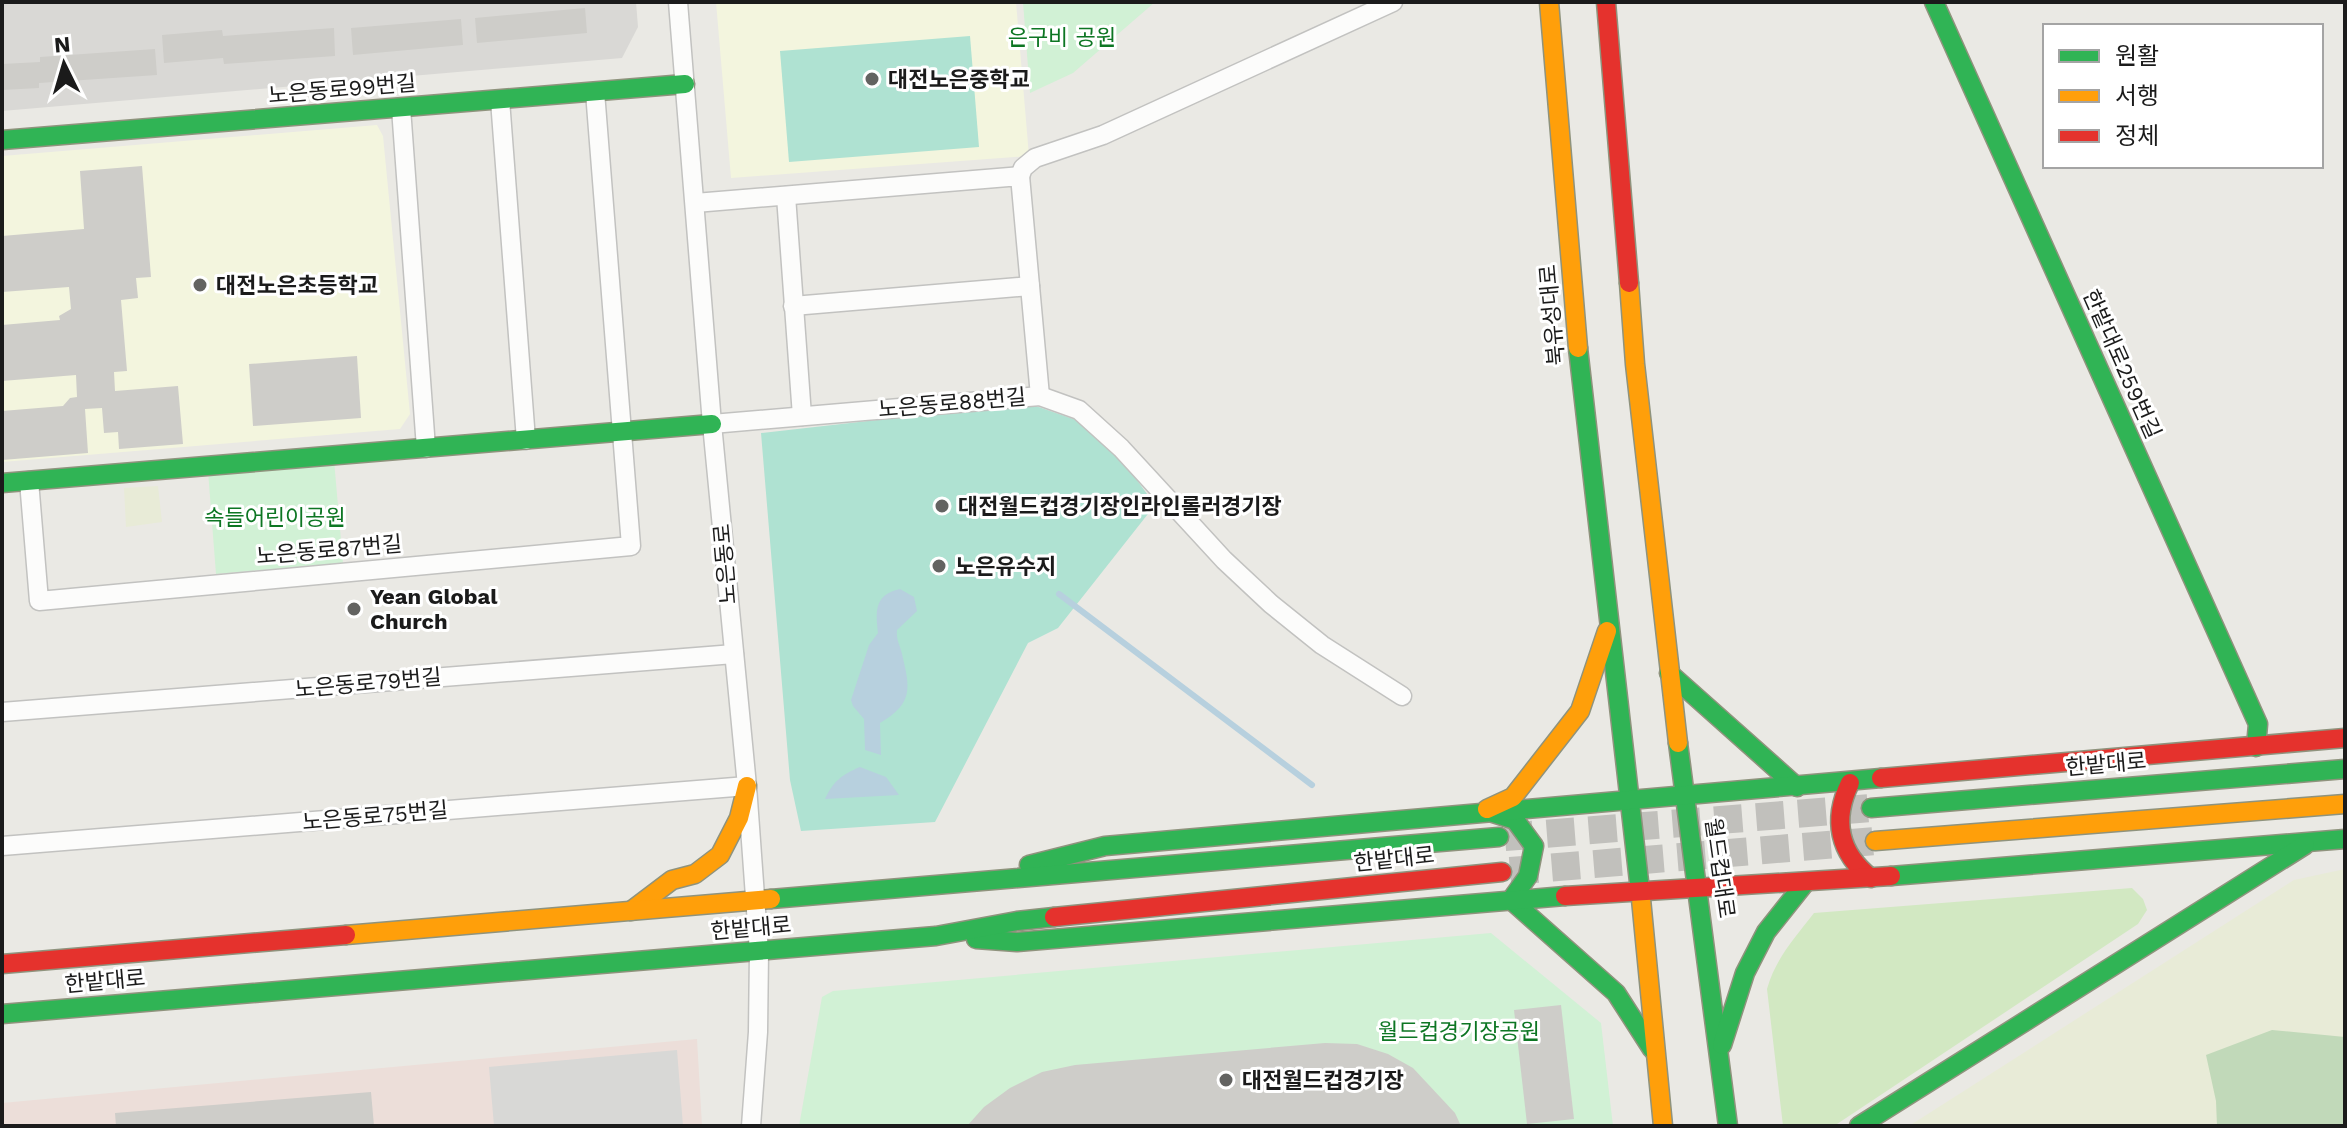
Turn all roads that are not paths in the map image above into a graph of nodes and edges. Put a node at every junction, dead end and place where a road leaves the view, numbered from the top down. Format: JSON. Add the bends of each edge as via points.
{"nodes":[{"id":1,"x":678,"y":2,"type":"edge"},
{"id":2,"x":1393,"y":2,"type":"edge"},
{"id":3,"x":1549,"y":2,"type":"edge"},
{"id":4,"x":1606,"y":2,"type":"edge"},
{"id":5,"x":1934,"y":2,"type":"edge"},
{"id":6,"x":685,"y":84,"type":"junction"},
{"id":7,"x":595,"y":92,"type":"junction"},
{"id":8,"x":500,"y":100,"type":"junction"},
{"id":9,"x":401,"y":108,"type":"junction"},
{"id":10,"x":2,"y":140,"type":"edge"},
{"id":11,"x":1020,"y":176,"type":"junction"},
{"id":12,"x":786,"y":196,"type":"junction"},
{"id":13,"x":695,"y":203,"type":"junction"},
{"id":14,"x":1030,"y":286,"type":"junction"},
{"id":15,"x":793,"y":306,"type":"junction"},
{"id":16,"x":1040,"y":396,"type":"junction"},
{"id":17,"x":802,"y":416,"type":"junction"},
{"id":18,"x":712,"y":424,"type":"junction"},
{"id":19,"x":621,"y":432,"type":"junction"},
{"id":20,"x":526,"y":440,"type":"junction"},
{"id":21,"x":426,"y":448,"type":"junction"},
{"id":22,"x":29,"y":481,"type":"junction"},
{"id":23,"x":2,"y":483,"type":"edge"},
{"id":24,"x":1610,"y":623,"type":"junction"},
{"id":25,"x":734,"y":654,"type":"junction"},
{"id":26,"x":1669,"y":673,"type":"junction"},
{"id":27,"x":1402,"y":696,"type":"dead end"},
{"id":28,"x":2,"y":712,"type":"edge"},
{"id":29,"x":2345,"y":738,"type":"edge"},
{"id":30,"x":2256,"y":747,"type":"junction"},
{"id":31,"x":2345,"y":769,"type":"edge"},
{"id":32,"x":1850,"y":783,"type":"junction"},
{"id":33,"x":747,"y":786,"type":"junction"},
{"id":34,"x":1797,"y":787,"type":"junction"},
{"id":35,"x":1686,"y":797,"type":"junction"},
{"id":36,"x":1631,"y":801,"type":"junction"},
{"id":37,"x":2345,"y":804,"type":"edge"},
{"id":38,"x":1871,"y":808,"type":"tunnel mouth"},
{"id":39,"x":1493,"y":813,"type":"junction"},
{"id":40,"x":1471,"y":815,"type":"junction"},
{"id":41,"x":1499,"y":837,"type":"tunnel mouth"},
{"id":42,"x":2345,"y":839,"type":"edge"},
{"id":43,"x":1875,"y":841,"type":"tunnel mouth"},
{"id":44,"x":2309,"y":842,"type":"junction"},
{"id":45,"x":2,"y":846,"type":"edge"},
{"id":46,"x":1502,"y":872,"type":"tunnel mouth"},
{"id":47,"x":1871,"y":878,"type":"junction"},
{"id":48,"x":1805,"y":883,"type":"junction"},
{"id":49,"x":947,"y":886,"type":"junction"},
{"id":50,"x":1699,"y":887,"type":"junction"},
{"id":51,"x":1641,"y":891,"type":"junction"},
{"id":52,"x":1511,"y":900,"type":"junction"},
{"id":53,"x":755,"y":901,"type":"junction"},
{"id":54,"x":631,"y":911,"type":"junction"},
{"id":55,"x":936,"y":936,"type":"junction"},
{"id":56,"x":759,"y":952,"type":"junction"},
{"id":57,"x":2,"y":964,"type":"edge"},
{"id":58,"x":2,"y":1014,"type":"edge"},
{"id":59,"x":1720,"y":1053,"type":"junction"},
{"id":60,"x":1656,"y":1056,"type":"junction"},
{"id":61,"x":751,"y":1126,"type":"edge"},
{"id":62,"x":1663,"y":1126,"type":"edge"},
{"id":63,"x":1728,"y":1126,"type":"edge"},
{"id":64,"x":1859,"y":1126,"type":"edge"}],
"edges":[{"from":1,"to":6,"type":"street","name":"노은동로"},
{"from":2,"to":11,"type":"street","via":[[1103,135],[1035,158]]},
{"from":3,"to":24,"type":"main road","name":"북유성대로","via":[[1575,322]]},
{"from":4,"to":26,"type":"main road","name":"월드컵대로","via":[[1635,364]]},
{"from":5,"to":30,"type":"main road","name":"한밭대로259번길","via":[[2258,724]]},
{"from":6,"to":7,"type":"main road","name":"노은동로99번길"},
{"from":6,"to":13,"type":"street","name":"노은동로"},
{"from":7,"to":8,"type":"main road","name":"노은동로99번길"},
{"from":7,"to":19,"type":"street","name":"노은동로87번길"},
{"from":8,"to":9,"type":"main road","name":"노은동로99번길"},
{"from":8,"to":20,"type":"street"},
{"from":9,"to":10,"type":"main road","name":"노은동로99번길"},
{"from":9,"to":21,"type":"street"},
{"from":11,"to":12,"type":"street"},
{"from":11,"to":14,"type":"street","name":"노은동로88번길"},
{"from":12,"to":13,"type":"street"},
{"from":12,"to":15,"type":"street"},
{"from":13,"to":18,"type":"street","name":"노은동로"},
{"from":14,"to":15,"type":"street"},
{"from":14,"to":16,"type":"street","name":"노은동로88번길"},
{"from":15,"to":17,"type":"street"},
{"from":16,"to":17,"type":"street","name":"노은동로88번길"},
{"from":16,"to":27,"type":"street","via":[[1079,410],[1271,604],[1322,645]]},
{"from":17,"to":18,"type":"street","name":"노은동로88번길"},
{"from":18,"to":19,"type":"main road"},
{"from":18,"to":25,"type":"street","name":"노은동로"},
{"from":19,"to":20,"type":"main road"},
{"from":19,"to":22,"type":"street","name":"노은동로87번길","via":[[631,546],[39,601]]},
{"from":20,"to":21,"type":"main road"},
{"from":21,"to":22,"type":"main road"},
{"from":22,"to":23,"type":"main road"},
{"from":24,"to":36,"type":"main road"},
{"from":24,"to":40,"type":"main road","via":[[1580,711],[1513,797]]},
{"from":25,"to":28,"type":"street","name":"노은동로79번길"},
{"from":25,"to":33,"type":"street","name":"노은동로"},
{"from":26,"to":34,"type":"main road"},
{"from":26,"to":35,"type":"main road","name":"월드컵대로"},
{"from":29,"to":30,"type":"main road"},
{"from":30,"to":32,"type":"main road"},
{"from":31,"to":38,"type":"main road","name":"한밭대로"},
{"from":32,"to":34,"type":"main road"},
{"from":32,"to":47,"type":"main road","via":[[1840,805],[1841,842],[1853,864]]},
{"from":33,"to":45,"type":"street","name":"노은동로75번길"},
{"from":33,"to":53,"type":"street","name":"노은동로"},
{"from":33,"to":54,"type":"main road","via":[[739,818],[720,855],[695,874],[672,880]]},
{"from":34,"to":35,"type":"main road"},
{"from":35,"to":36,"type":"main road"},
{"from":35,"to":50,"type":"main road","name":"월드컵대로"},
{"from":36,"to":39,"type":"main road"},
{"from":36,"to":51,"type":"main road"},
{"from":37,"to":43,"type":"main road"},
{"from":39,"to":40,"type":"main road"},
{"from":39,"to":52,"type":"main road","via":[[1515,820],[1534,846],[1530,873]]},
{"from":40,"to":49,"type":"main road","via":[[1105,846]]},
{"from":41,"to":49,"type":"main road","name":"한밭대로"},
{"from":42,"to":44,"type":"main road"},
{"from":44,"to":47,"type":"main road"},
{"from":44,"to":64,"type":"main road"},
{"from":46,"to":55,"type":"main road","name":"한밭대로","via":[[1017,921]]},
{"from":47,"to":48,"type":"main road"},
{"from":48,"to":50,"type":"main road"},
{"from":48,"to":59,"type":"main road","via":[[1766,932],[1745,973]]},
{"from":49,"to":53,"type":"main road","name":"한밭대로"},
{"from":50,"to":51,"type":"main road"},
{"from":50,"to":59,"type":"main road","name":"월드컵대로"},
{"from":51,"to":52,"type":"main road"},
{"from":51,"to":60,"type":"main road"},
{"from":52,"to":55,"type":"main road","via":[[1017,942]]},
{"from":52,"to":60,"type":"main road","via":[[1616,993]]},
{"from":53,"to":54,"type":"main road","name":"한밭대로"},
{"from":53,"to":56,"type":"street","name":"노은동로"},
{"from":54,"to":57,"type":"main road","name":"한밭대로"},
{"from":55,"to":56,"type":"main road","name":"한밭대로"},
{"from":56,"to":58,"type":"main road","name":"한밭대로"},
{"from":56,"to":61,"type":"street","name":"노은동로"},
{"from":59,"to":63,"type":"main road","name":"월드컵대로"},
{"from":60,"to":62,"type":"main road"}]}
